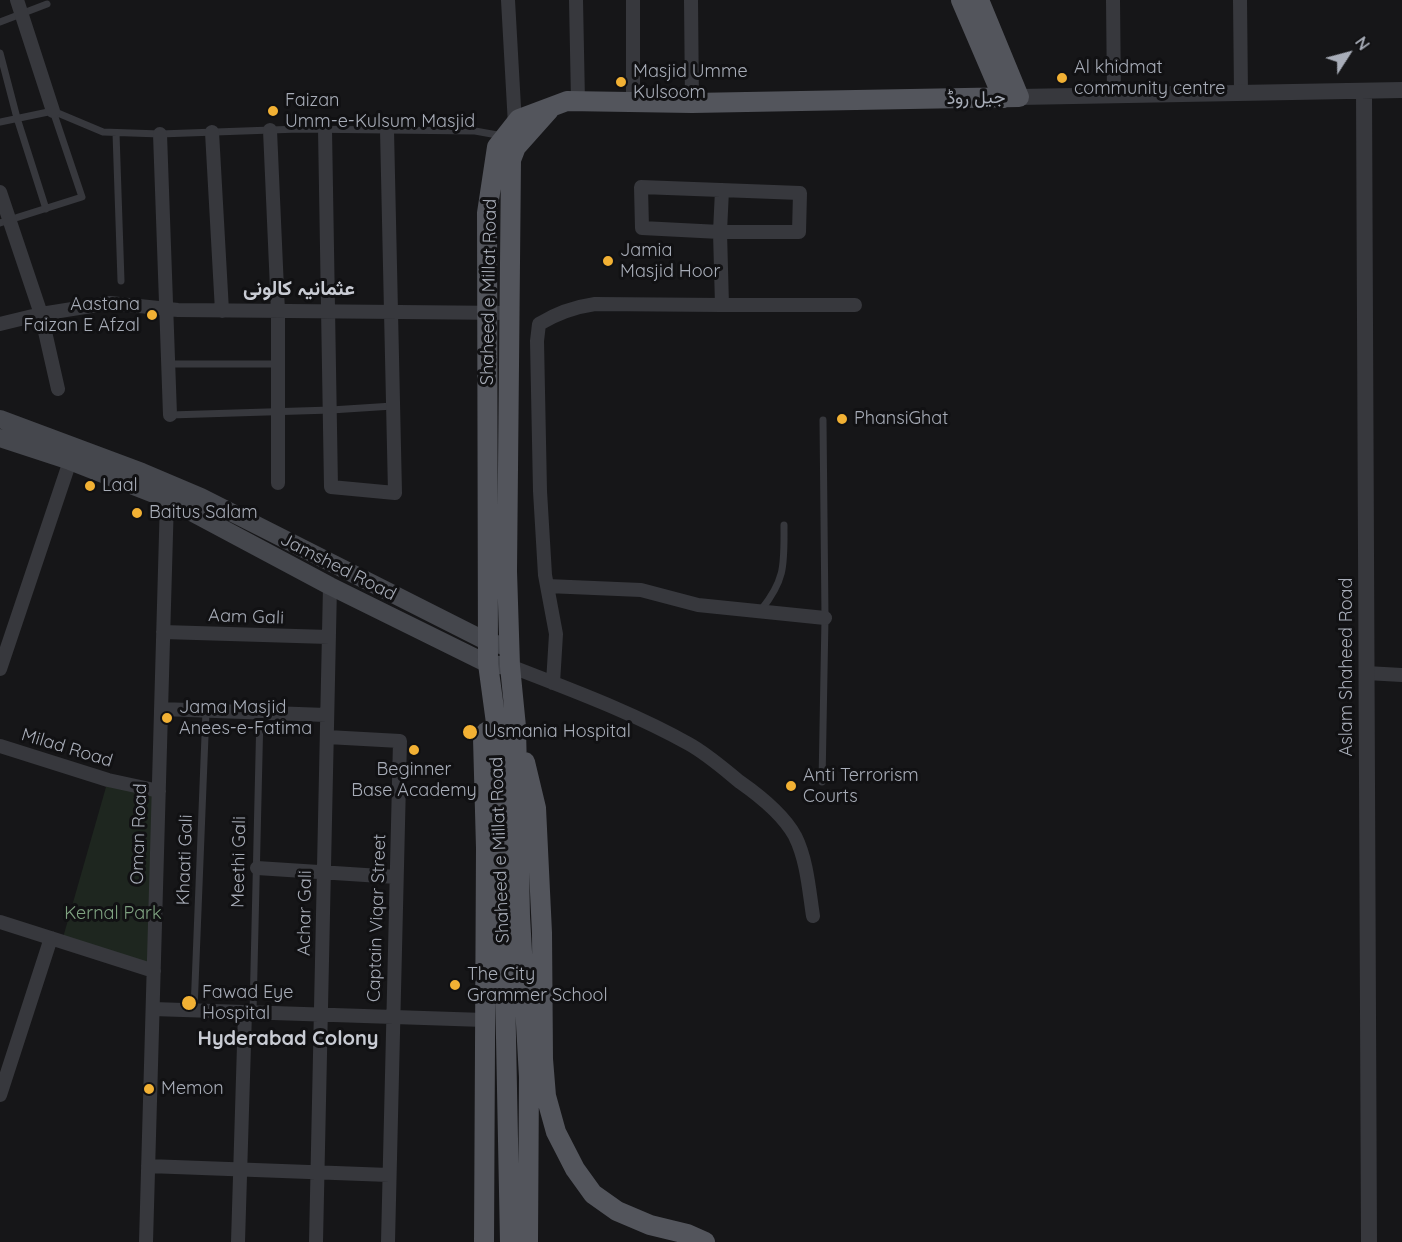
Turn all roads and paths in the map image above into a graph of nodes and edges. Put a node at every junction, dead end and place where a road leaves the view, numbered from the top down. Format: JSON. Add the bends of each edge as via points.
{"nodes":[{"id":1,"x":508,"y":0,"type":"edge"},
{"id":2,"x":576,"y":0,"type":"edge"},
{"id":3,"x":633,"y":0,"type":"edge"},
{"id":4,"x":691,"y":0,"type":"edge"},
{"id":5,"x":961,"y":0,"type":"edge"},
{"id":6,"x":979,"y":0,"type":"edge"},
{"id":7,"x":1113,"y":0,"type":"edge"},
{"id":8,"x":1240,"y":0,"type":"edge"},
{"id":9,"x":46,"y":4,"type":"dead end"},
{"id":10,"x":19,"y":6,"type":"edge"},
{"id":11,"x":0,"y":22,"type":"edge"},
{"id":12,"x":0,"y":53,"type":"edge"},
{"id":13,"x":1402,"y":90,"type":"edge"},
{"id":14,"x":1364,"y":91,"type":"junction"},
{"id":15,"x":1241,"y":93,"type":"junction"},
{"id":16,"x":1114,"y":95,"type":"junction"},
{"id":17,"x":1011,"y":97,"type":"junction"},
{"id":18,"x":578,"y":101,"type":"junction"},
{"id":19,"x":633,"y":102,"type":"junction"},
{"id":20,"x":692,"y":103,"type":"junction"},
{"id":21,"x":550,"y":108,"type":"junction"},
{"id":22,"x":53,"y":111,"type":"junction"},
{"id":23,"x":17,"y":118,"type":"junction"},
{"id":24,"x":0,"y":122,"type":"edge"},
{"id":25,"x":325,"y":129,"type":"junction"},
{"id":26,"x":270,"y":130,"type":"junction"},
{"id":27,"x":387,"y":130,"type":"junction"},
{"id":28,"x":510,"y":130,"type":"junction"},
{"id":29,"x":212,"y":132,"type":"junction"},
{"id":30,"x":116,"y":133,"type":"junction"},
{"id":31,"x":160,"y":134,"type":"junction"},
{"id":32,"x":722,"y":190,"type":"junction"},
{"id":33,"x":0,"y":192,"type":"edge"},
{"id":34,"x":46,"y":209,"type":"junction"},
{"id":35,"x":5,"y":222,"type":"edge"},
{"id":36,"x":720,"y":232,"type":"junction"},
{"id":37,"x":122,"y":281,"type":"dead end"},
{"id":38,"x":722,"y":305,"type":"junction"},
{"id":39,"x":855,"y":305,"type":"dead end"},
{"id":40,"x":167,"y":309,"type":"junction"},
{"id":41,"x":222,"y":310,"type":"junction"},
{"id":42,"x":278,"y":312,"type":"junction"},
{"id":43,"x":330,"y":312,"type":"junction"},
{"id":44,"x":391,"y":313,"type":"junction"},
{"id":45,"x":487,"y":313,"type":"junction"},
{"id":46,"x":509,"y":313,"type":"junction"},
{"id":47,"x":41,"y":314,"type":"junction"},
{"id":48,"x":0,"y":324,"type":"edge"},
{"id":49,"x":169,"y":364,"type":"junction"},
{"id":50,"x":278,"y":364,"type":"junction"},
{"id":51,"x":58,"y":389,"type":"dead end"},
{"id":52,"x":393,"y":406,"type":"junction"},
{"id":53,"x":331,"y":410,"type":"junction"},
{"id":54,"x":278,"y":412,"type":"junction"},
{"id":55,"x":170,"y":415,"type":"joint"},
{"id":56,"x":0,"y":419,"type":"edge"},
{"id":57,"x":823,"y":420,"type":"dead end"},
{"id":58,"x":0,"y":438,"type":"edge"},
{"id":59,"x":70,"y":461,"type":"junction"},
{"id":60,"x":278,"y":483,"type":"dead end"},
{"id":61,"x":166,"y":499,"type":"junction"},
{"id":62,"x":784,"y":525,"type":"dead end"},
{"id":63,"x":330,"y":586,"type":"junction"},
{"id":64,"x":547,"y":586,"type":"junction"},
{"id":65,"x":759,"y":612,"type":"junction"},
{"id":66,"x":825,"y":618,"type":"junction"},
{"id":67,"x":163,"y":632,"type":"junction"},
{"id":68,"x":329,"y":637,"type":"junction"},
{"id":69,"x":488,"y":642,"type":"junction"},
{"id":70,"x":501,"y":660,"type":"junction"},
{"id":71,"x":0,"y":669,"type":"edge"},
{"id":72,"x":1366,"y":673,"type":"junction"},
{"id":73,"x":1402,"y":675,"type":"edge"},
{"id":74,"x":553,"y":683,"type":"junction"},
{"id":75,"x":161,"y":709,"type":"junction"},
{"id":76,"x":206,"y":711,"type":"junction"},
{"id":77,"x":260,"y":713,"type":"junction"},
{"id":78,"x":326,"y":715,"type":"junction"},
{"id":79,"x":496,"y":723,"type":"junction"},
{"id":80,"x":516,"y":727,"type":"junction"},
{"id":81,"x":327,"y":737,"type":"junction"},
{"id":82,"x":0,"y":746,"type":"edge"},
{"id":83,"x":822,"y":782,"type":"dead end"},
{"id":84,"x":159,"y":791,"type":"junction"},
{"id":85,"x":257,"y":868,"type":"junction"},
{"id":86,"x":324,"y":871,"type":"junction"},
{"id":87,"x":396,"y":877,"type":"junction"},
{"id":88,"x":813,"y":916,"type":"dead end"},
{"id":89,"x":0,"y":922,"type":"edge"},
{"id":90,"x":51,"y":938,"type":"junction"},
{"id":91,"x":154,"y":970,"type":"junction"},
{"id":92,"x":153,"y":1009,"type":"junction"},
{"id":93,"x":194,"y":1010,"type":"junction"},
{"id":94,"x":249,"y":1012,"type":"junction"},
{"id":95,"x":321,"y":1015,"type":"junction"},
{"id":96,"x":393,"y":1017,"type":"junction"},
{"id":97,"x":484,"y":1020,"type":"junction"},
{"id":98,"x":0,"y":1095,"type":"edge"},
{"id":99,"x":148,"y":1166,"type":"junction"},
{"id":100,"x":240,"y":1170,"type":"junction"},
{"id":101,"x":318,"y":1173,"type":"junction"},
{"id":102,"x":389,"y":1175,"type":"junction"},
{"id":103,"x":146,"y":1242,"type":"edge"},
{"id":104,"x":238,"y":1242,"type":"edge"},
{"id":105,"x":316,"y":1242,"type":"edge"},
{"id":106,"x":388,"y":1242,"type":"edge"},
{"id":107,"x":484,"y":1242,"type":"edge"},
{"id":108,"x":510,"y":1242,"type":"edge"},
{"id":109,"x":528,"y":1242,"type":"edge"},
{"id":110,"x":705,"y":1242,"type":"edge"},
{"id":111,"x":1369,"y":1242,"type":"edge"}],
"edges":[{"from":1,"to":28,"type":"street"},
{"from":2,"to":18,"type":"street"},
{"from":3,"to":19,"type":"street"},
{"from":4,"to":20,"type":"street"},
{"from":5,"to":17,"type":"main road"},
{"from":6,"to":17,"type":"main road"},
{"from":7,"to":16,"type":"street"},
{"from":8,"to":15,"type":"street"},
{"from":9,"to":10,"type":"lane"},
{"from":10,"to":11,"type":"lane"},
{"from":10,"to":22,"type":"street"},
{"from":12,"to":23,"type":"lane"},
{"from":13,"to":14,"type":"street","name":"جیل روڈ"},
{"from":14,"to":15,"type":"street","name":"جیل روڈ"},
{"from":14,"to":72,"type":"street","name":"Aslam Shaheed Road"},
{"from":15,"to":16,"type":"street","name":"جیل روڈ"},
{"from":16,"to":17,"type":"street","name":"جیل روڈ"},
{"from":17,"to":20,"type":"main road","name":"جیل روڈ"},
{"from":18,"to":19,"type":"main road","name":"جیل روڈ"},
{"from":18,"to":21,"type":"main road","name":"جیل روڈ"},
{"from":19,"to":20,"type":"main road","name":"جیل روڈ"},
{"from":21,"to":28,"type":"main road","via":[[519,119]]},
{"from":21,"to":46,"type":"main road","name":"Shaheed e Millat Road","via":[[516,147],[511,160]]},
{"from":22,"to":23,"type":"lane"},
{"from":22,"to":30,"type":"lane","via":[[103,132]]},
{"from":22,"to":34,"type":"lane","via":[[82,197]]},
{"from":23,"to":24,"type":"lane"},
{"from":23,"to":34,"type":"lane"},
{"from":25,"to":26,"type":"lane"},
{"from":25,"to":27,"type":"lane"},
{"from":25,"to":43,"type":"street"},
{"from":26,"to":29,"type":"lane"},
{"from":26,"to":42,"type":"street"},
{"from":27,"to":28,"type":"lane"},
{"from":27,"to":44,"type":"street"},
{"from":28,"to":45,"type":"main road","name":"Shaheed e Millat Road","via":[[497,147],[487,213]]},
{"from":29,"to":31,"type":"lane"},
{"from":29,"to":41,"type":"street"},
{"from":30,"to":31,"type":"lane"},
{"from":30,"to":37,"type":"lane"},
{"from":31,"to":40,"type":"street"},
{"from":32,"to":36,"type":"street"},
{"from":32,"to":36,"type":"street","via":[[800,193],[799,232]]},
{"from":32,"to":36,"type":"street","via":[[641,187],[642,228]]},
{"from":33,"to":35,"type":"street"},
{"from":34,"to":35,"type":"lane"},
{"from":35,"to":47,"type":"street"},
{"from":36,"to":38,"type":"street"},
{"from":38,"to":39,"type":"street"},
{"from":38,"to":64,"type":"street","via":[[595,304],[576,307],[539,324],[540,490]]},
{"from":40,"to":41,"type":"street"},
{"from":40,"to":47,"type":"street","via":[[110,303]]},
{"from":40,"to":49,"type":"street"},
{"from":41,"to":42,"type":"street"},
{"from":42,"to":43,"type":"street"},
{"from":42,"to":50,"type":"street"},
{"from":43,"to":44,"type":"street"},
{"from":43,"to":53,"type":"street"},
{"from":44,"to":45,"type":"street"},
{"from":44,"to":52,"type":"street"},
{"from":45,"to":46,"type":"street"},
{"from":45,"to":69,"type":"main road","name":"Shaheed e Millat Road"},
{"from":46,"to":70,"type":"main road","name":"Shaheed e Millat Road","via":[[507,559]]},
{"from":47,"to":48,"type":"street"},
{"from":47,"to":51,"type":"street"},
{"from":49,"to":50,"type":"lane"},
{"from":49,"to":55,"type":"street"},
{"from":50,"to":54,"type":"street"},
{"from":52,"to":53,"type":"lane"},
{"from":52,"to":53,"type":"street","via":[[396,493],[332,487]]},
{"from":53,"to":54,"type":"lane"},
{"from":54,"to":55,"type":"lane"},
{"from":54,"to":60,"type":"street"},
{"from":56,"to":69,"type":"main road","name":"Jamshed Road","via":[[201,497]]},
{"from":57,"to":66,"type":"lane"},
{"from":58,"to":59,"type":"main road","name":"Jamshed Road"},
{"from":59,"to":61,"type":"main road","name":"Jamshed Road"},
{"from":59,"to":71,"type":"street"},
{"from":61,"to":63,"type":"main road","name":"Jamshed Road"},
{"from":61,"to":67,"type":"street","name":"Oman Road"},
{"from":62,"to":65,"type":"lane","via":[[781,577]]},
{"from":63,"to":68,"type":"street","name":"Achar Gali"},
{"from":63,"to":70,"type":"main road","name":"Jamshed Road"},
{"from":64,"to":65,"type":"street","via":[[641,590],[698,605]]},
{"from":64,"to":74,"type":"street","via":[[555,634]]},
{"from":65,"to":66,"type":"street"},
{"from":66,"to":83,"type":"lane"},
{"from":67,"to":68,"type":"street","name":"Aam Gali"},
{"from":67,"to":75,"type":"street","name":"Oman Road"},
{"from":68,"to":78,"type":"street","name":"Achar Gali"},
{"from":69,"to":70,"type":"main road","name":"Shaheed e Millat Road"},
{"from":70,"to":74,"type":"street"},
{"from":70,"to":79,"type":"main road","name":"Shaheed e Millat Road"},
{"from":70,"to":80,"type":"main road"},
{"from":72,"to":73,"type":"street"},
{"from":72,"to":111,"type":"street","name":"Aslam Shaheed Road"},
{"from":74,"to":88,"type":"street","via":[[614,706],[691,745],[751,790],[794,835],[807,877]]},
{"from":75,"to":76,"type":"street"},
{"from":75,"to":84,"type":"street","name":"Oman Road"},
{"from":76,"to":77,"type":"street"},
{"from":76,"to":93,"type":"lane","name":"Khaati Gali"},
{"from":77,"to":78,"type":"street"},
{"from":77,"to":85,"type":"lane","name":"Meethi Gali"},
{"from":78,"to":81,"type":"street","name":"Achar Gali"},
{"from":79,"to":97,"type":"main road","via":[[483,738]]},
{"from":79,"to":108,"type":"main road","name":"Shaheed e Millat Road"},
{"from":80,"to":109,"type":"main road","via":[[520,916],[529,1077]]},
{"from":80,"to":110,"type":"main road","via":[[536,808],[544,1068],[546,1096],[556,1132],[593,1194],[617,1211]]},
{"from":81,"to":86,"type":"street","name":"Achar Gali"},
{"from":81,"to":87,"type":"street","name":"Captain Viqar Street","via":[[400,741]]},
{"from":82,"to":84,"type":"street","name":"Milad Road","via":[[108,780]]},
{"from":84,"to":91,"type":"street","name":"Oman Road"},
{"from":85,"to":86,"type":"street"},
{"from":85,"to":94,"type":"lane","name":"Meethi Gali"},
{"from":86,"to":87,"type":"street"},
{"from":86,"to":95,"type":"street","name":"Achar Gali"},
{"from":87,"to":96,"type":"street","name":"Captain Viqar Street"},
{"from":89,"to":90,"type":"street"},
{"from":90,"to":91,"type":"street"},
{"from":90,"to":98,"type":"street"},
{"from":91,"to":92,"type":"street","name":"Oman Road"},
{"from":92,"to":93,"type":"street"},
{"from":92,"to":99,"type":"street","name":"Oman Road"},
{"from":93,"to":94,"type":"street"},
{"from":94,"to":95,"type":"street"},
{"from":94,"to":100,"type":"street","name":"Meethi Gali"},
{"from":95,"to":96,"type":"street"},
{"from":95,"to":101,"type":"street","name":"Achar Gali"},
{"from":96,"to":97,"type":"street"},
{"from":96,"to":102,"type":"street","name":"Captain Viqar Street"},
{"from":97,"to":107,"type":"main road"},
{"from":99,"to":100,"type":"street"},
{"from":99,"to":103,"type":"street","name":"Oman Road"},
{"from":100,"to":101,"type":"street"},
{"from":100,"to":104,"type":"street","name":"Meethi Gali"},
{"from":101,"to":102,"type":"street"},
{"from":101,"to":105,"type":"street","name":"Achar Gali"},
{"from":102,"to":106,"type":"street","name":"Captain Viqar Street"}]}
